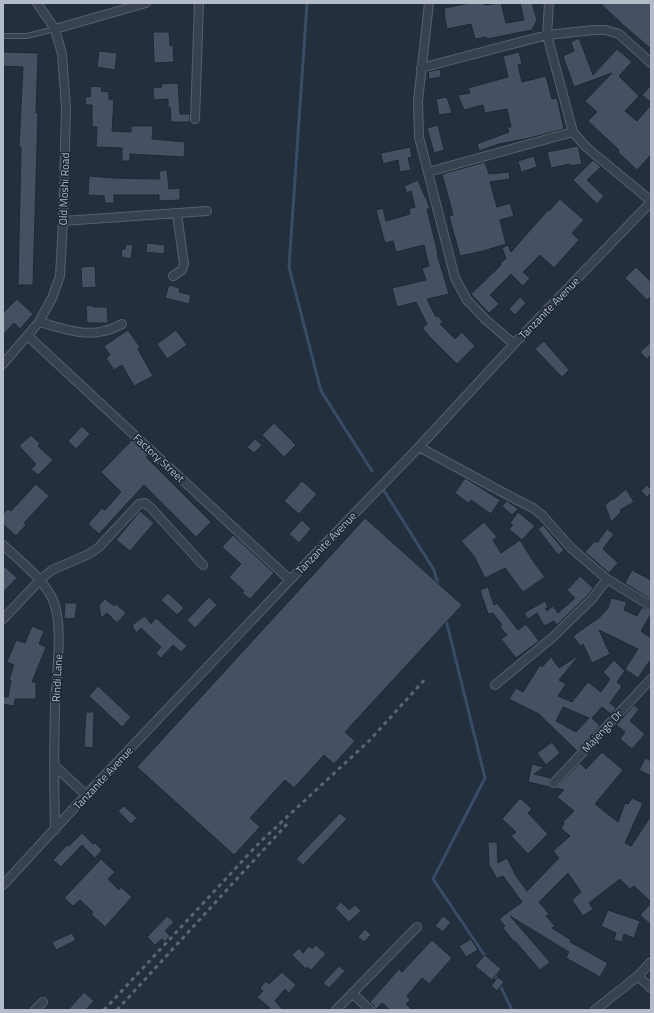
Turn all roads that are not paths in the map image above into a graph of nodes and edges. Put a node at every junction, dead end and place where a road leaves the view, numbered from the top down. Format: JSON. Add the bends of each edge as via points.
{"nodes":[{"id":1,"x":37,"y":3,"type":"edge"},
{"id":2,"x":146,"y":3,"type":"edge"},
{"id":3,"x":199,"y":3,"type":"edge"},
{"id":4,"x":429,"y":3,"type":"edge"},
{"id":5,"x":549,"y":3,"type":"edge"},
{"id":6,"x":55,"y":30,"type":"junction"},
{"id":7,"x":547,"y":35,"type":"junction"},
{"id":8,"x":3,"y":36,"type":"edge"},
{"id":9,"x":651,"y":63,"type":"edge"},
{"id":10,"x":421,"y":68,"type":"junction"},
{"id":11,"x":195,"y":119,"type":"dead end"},
{"id":12,"x":573,"y":132,"type":"junction"},
{"id":13,"x":428,"y":172,"type":"junction"},
{"id":14,"x":651,"y":201,"type":"edge"},
{"id":15,"x":208,"y":211,"type":"dead end"},
{"id":16,"x":177,"y":214,"type":"junction"},
{"id":17,"x":63,"y":221,"type":"junction"},
{"id":18,"x":173,"y":276,"type":"dead end"},
{"id":19,"x":39,"y":322,"type":"junction"},
{"id":20,"x":122,"y":324,"type":"dead end"},
{"id":21,"x":28,"y":336,"type":"junction"},
{"id":22,"x":514,"y":344,"type":"junction"},
{"id":23,"x":3,"y":364,"type":"edge"},
{"id":24,"x":419,"y":447,"type":"junction"},
{"id":25,"x":3,"y":545,"type":"edge"},
{"id":26,"x":203,"y":565,"type":"dead end"},
{"id":27,"x":607,"y":579,"type":"junction"},
{"id":28,"x":40,"y":580,"type":"junction"},
{"id":29,"x":290,"y":580,"type":"junction"},
{"id":30,"x":651,"y":606,"type":"edge"},
{"id":31,"x":3,"y":619,"type":"edge"},
{"id":32,"x":651,"y":679,"type":"edge"},
{"id":33,"x":495,"y":685,"type":"dead end"},
{"id":34,"x":54,"y":765,"type":"junction"},
{"id":35,"x":554,"y":783,"type":"dead end"},
{"id":36,"x":86,"y":795,"type":"junction"},
{"id":37,"x":55,"y":830,"type":"junction"},
{"id":38,"x":3,"y":885,"type":"edge"},
{"id":39,"x":417,"y":927,"type":"dead end"},
{"id":40,"x":651,"y":962,"type":"edge"},
{"id":41,"x":638,"y":976,"type":"junction"},
{"id":42,"x":651,"y":988,"type":"edge"},
{"id":43,"x":352,"y":993,"type":"junction"},
{"id":44,"x":43,"y":1002,"type":"dead end"},
{"id":45,"x":605,"y":1007,"type":"edge"},
{"id":46,"x":35,"y":1010,"type":"edge"},
{"id":47,"x":336,"y":1010,"type":"edge"},
{"id":48,"x":370,"y":1010,"type":"edge"},
{"id":49,"x":595,"y":1010,"type":"edge"}],
"edges":[{"from":1,"to":6,"type":"street","name":"Old Moshi Road"},
{"from":2,"to":6,"type":"street"},
{"from":3,"to":11,"type":"street"},
{"from":4,"to":10,"type":"street"},
{"from":5,"to":7,"type":"street"},
{"from":6,"to":8,"type":"lane","via":[[27,36]]},
{"from":6,"to":17,"type":"street","name":"Old Moshi Road","via":[[62,54],[66,108]]},
{"from":7,"to":9,"type":"street","via":[[606,30],[619,34]]},
{"from":7,"to":10,"type":"street"},
{"from":7,"to":12,"type":"street"},
{"from":10,"to":13,"type":"street","via":[[418,100],[419,137]]},
{"from":12,"to":13,"type":"street"},
{"from":12,"to":14,"type":"street","via":[[586,147]]},
{"from":13,"to":22,"type":"street","via":[[455,278],[467,300]]},
{"from":14,"to":22,"type":"street","name":"Tanzanite Avenue"},
{"from":15,"to":16,"type":"street"},
{"from":16,"to":17,"type":"street"},
{"from":16,"to":18,"type":"street","via":[[184,264],[182,270]]},
{"from":17,"to":19,"type":"street","name":"Old Moshi Road","via":[[60,276]]},
{"from":19,"to":20,"type":"street","via":[[87,332],[105,331]]},
{"from":19,"to":21,"type":"street","name":"Old Moshi Road"},
{"from":21,"to":23,"type":"street","name":"Old Moshi Road"},
{"from":21,"to":29,"type":"street","name":"Factory Street"},
{"from":22,"to":24,"type":"street","name":"Tanzanite Avenue"},
{"from":24,"to":27,"type":"street","via":[[533,508],[571,548]]},
{"from":24,"to":29,"type":"street","name":"Tanzanite Avenue"},
{"from":25,"to":28,"type":"street","name":"Rindi Lane"},
{"from":26,"to":28,"type":"street","via":[[144,503],[139,504],[99,547],[89,554],[61,565]]},
{"from":27,"to":30,"type":"street"},
{"from":27,"to":33,"type":"street","via":[[592,600],[553,638]]},
{"from":28,"to":31,"type":"street"},
{"from":28,"to":34,"type":"street","name":"Rindi Lane","via":[[52,597],[57,615],[59,641]]},
{"from":29,"to":36,"type":"street","name":"Tanzanite Avenue"},
{"from":32,"to":35,"type":"street","name":"Majengo Dr"},
{"from":34,"to":36,"type":"street"},
{"from":34,"to":37,"type":"street","name":"Rindi Lane"},
{"from":36,"to":37,"type":"street","name":"Tanzanite Avenue"},
{"from":37,"to":38,"type":"street","name":"Tanzanite Avenue"},
{"from":39,"to":43,"type":"street"},
{"from":40,"to":41,"type":"street"},
{"from":41,"to":42,"type":"street"},
{"from":41,"to":45,"type":"street"},
{"from":43,"to":47,"type":"street"},
{"from":43,"to":48,"type":"street"},
{"from":44,"to":46,"type":"street"},
{"from":45,"to":49,"type":"street"}]}
